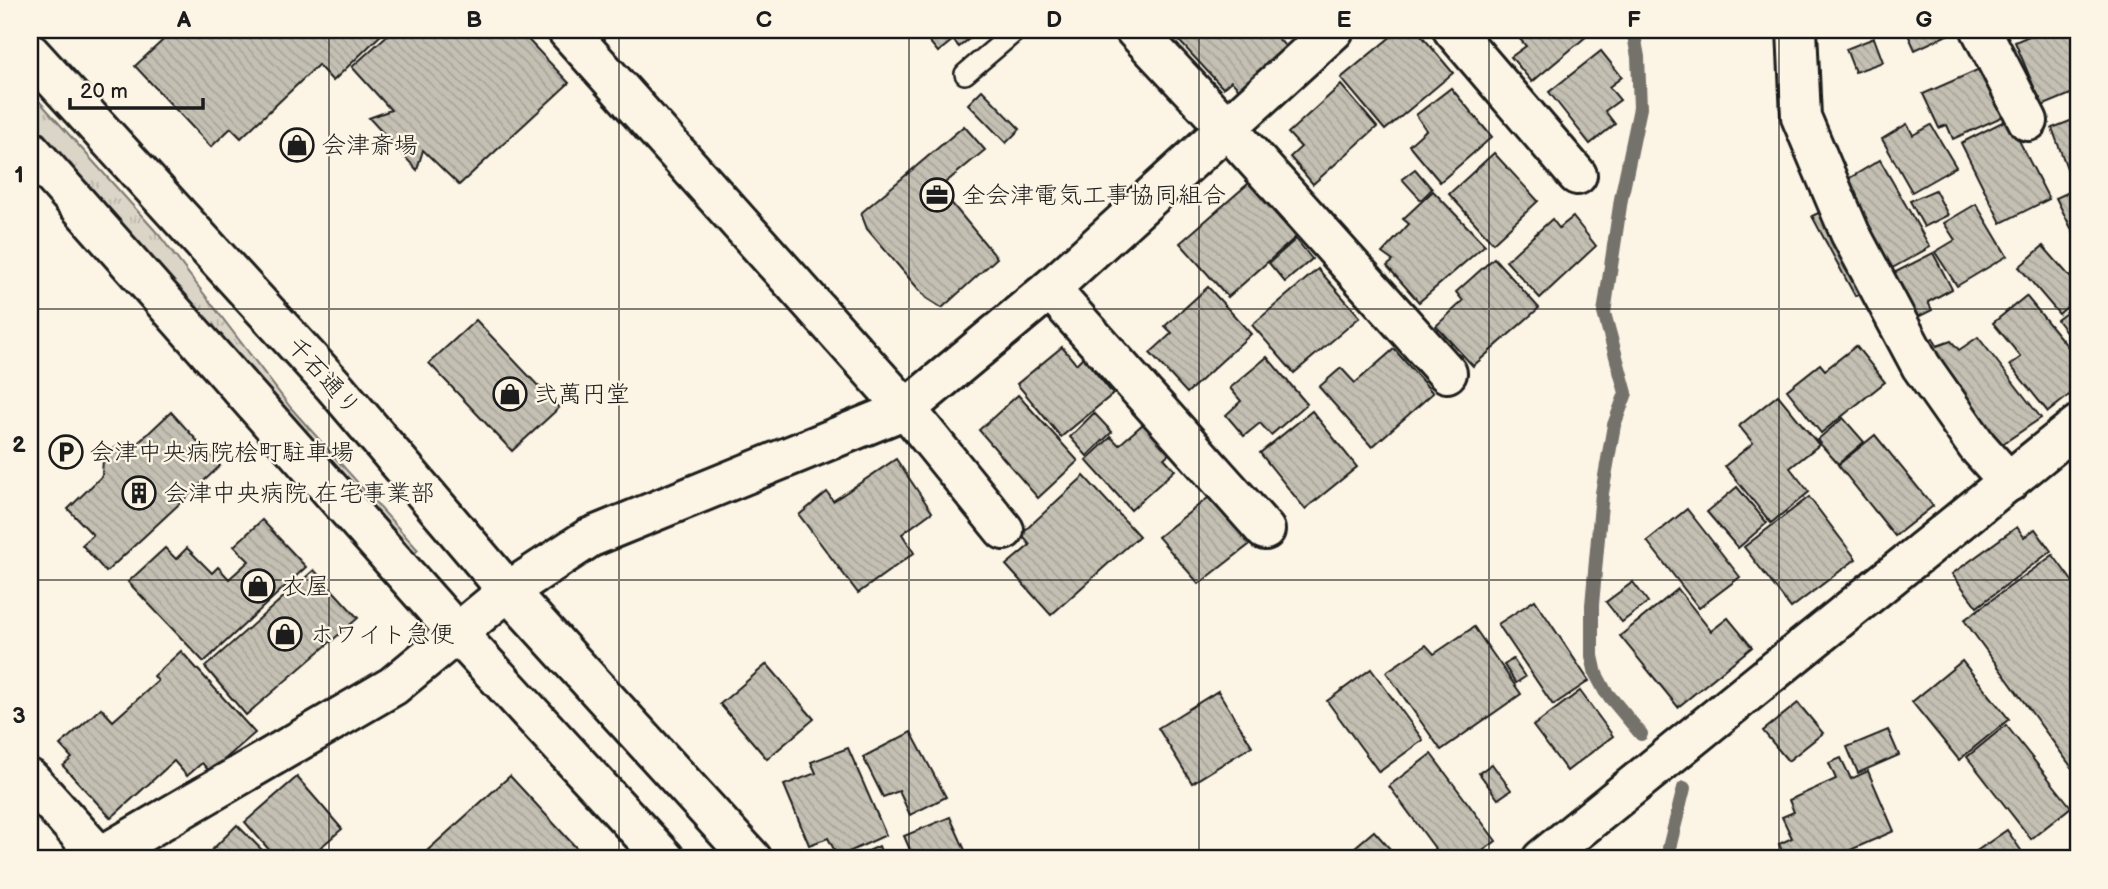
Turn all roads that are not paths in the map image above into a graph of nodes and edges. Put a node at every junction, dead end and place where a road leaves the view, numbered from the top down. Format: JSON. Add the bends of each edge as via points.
{"nodes":[{"id":1,"x":566,"y":30,"type":"edge"},
{"id":2,"x":1017,"y":30,"type":"edge"},
{"id":3,"x":1135,"y":30,"type":"edge"},
{"id":4,"x":1334,"y":30,"type":"edge"},
{"id":5,"x":1453,"y":30,"type":"edge"},
{"id":6,"x":1797,"y":30,"type":"edge"},
{"id":7,"x":1981,"y":30,"type":"edge"},
{"id":8,"x":30,"y":53,"type":"edge"},
{"id":9,"x":965,"y":74,"type":"dead end"},
{"id":10,"x":2028,"y":121,"type":"dead end"},
{"id":11,"x":1227,"y":128,"type":"junction"},
{"id":12,"x":30,"y":150,"type":"edge"},
{"id":13,"x":1577,"y":175,"type":"dead end"},
{"id":14,"x":1050,"y":289,"type":"junction"},
{"id":15,"x":1447,"y":373,"type":"dead end"},
{"id":16,"x":906,"y":409,"type":"junction"},
{"id":17,"x":2078,"y":425,"type":"edge"},
{"id":18,"x":2009,"y":482,"type":"junction"},
{"id":19,"x":1004,"y":530,"type":"dead end"},
{"id":20,"x":1265,"y":530,"type":"dead end"},
{"id":21,"x":508,"y":591,"type":"junction"},
{"id":22,"x":458,"y":634,"type":"junction"},
{"id":23,"x":30,"y":779,"type":"edge"},
{"id":24,"x":100,"y":858,"type":"edge"},
{"id":25,"x":665,"y":859,"type":"edge"},
{"id":26,"x":752,"y":859,"type":"edge"},
{"id":27,"x":1542,"y":859,"type":"edge"}],
"edges":[{"from":1,"to":16,"type":"street"},
{"from":2,"to":9,"type":"lane"},
{"from":3,"to":11,"type":"street"},
{"from":4,"to":11,"type":"street"},
{"from":5,"to":13,"type":"street"},
{"from":6,"to":18,"type":"street","via":[[1801,117],[1850,233],[1921,366],[1977,446]]},
{"from":7,"to":10,"type":"street"},
{"from":8,"to":21,"type":"street","name":"千石通り","via":[[334,386]]},
{"from":11,"to":14,"type":"street"},
{"from":11,"to":15,"type":"street"},
{"from":12,"to":22,"type":"street"},
{"from":14,"to":16,"type":"street"},
{"from":14,"to":20,"type":"street"},
{"from":16,"to":19,"type":"street"},
{"from":16,"to":21,"type":"street","via":[[589,538]]},
{"from":17,"to":18,"type":"street"},
{"from":18,"to":27,"type":"street"},
{"from":21,"to":22,"type":"street"},
{"from":21,"to":26,"type":"street","name":"千石通り"},
{"from":22,"to":24,"type":"street","via":[[393,686]]},
{"from":22,"to":25,"type":"street"},
{"from":23,"to":24,"type":"street"}]}
